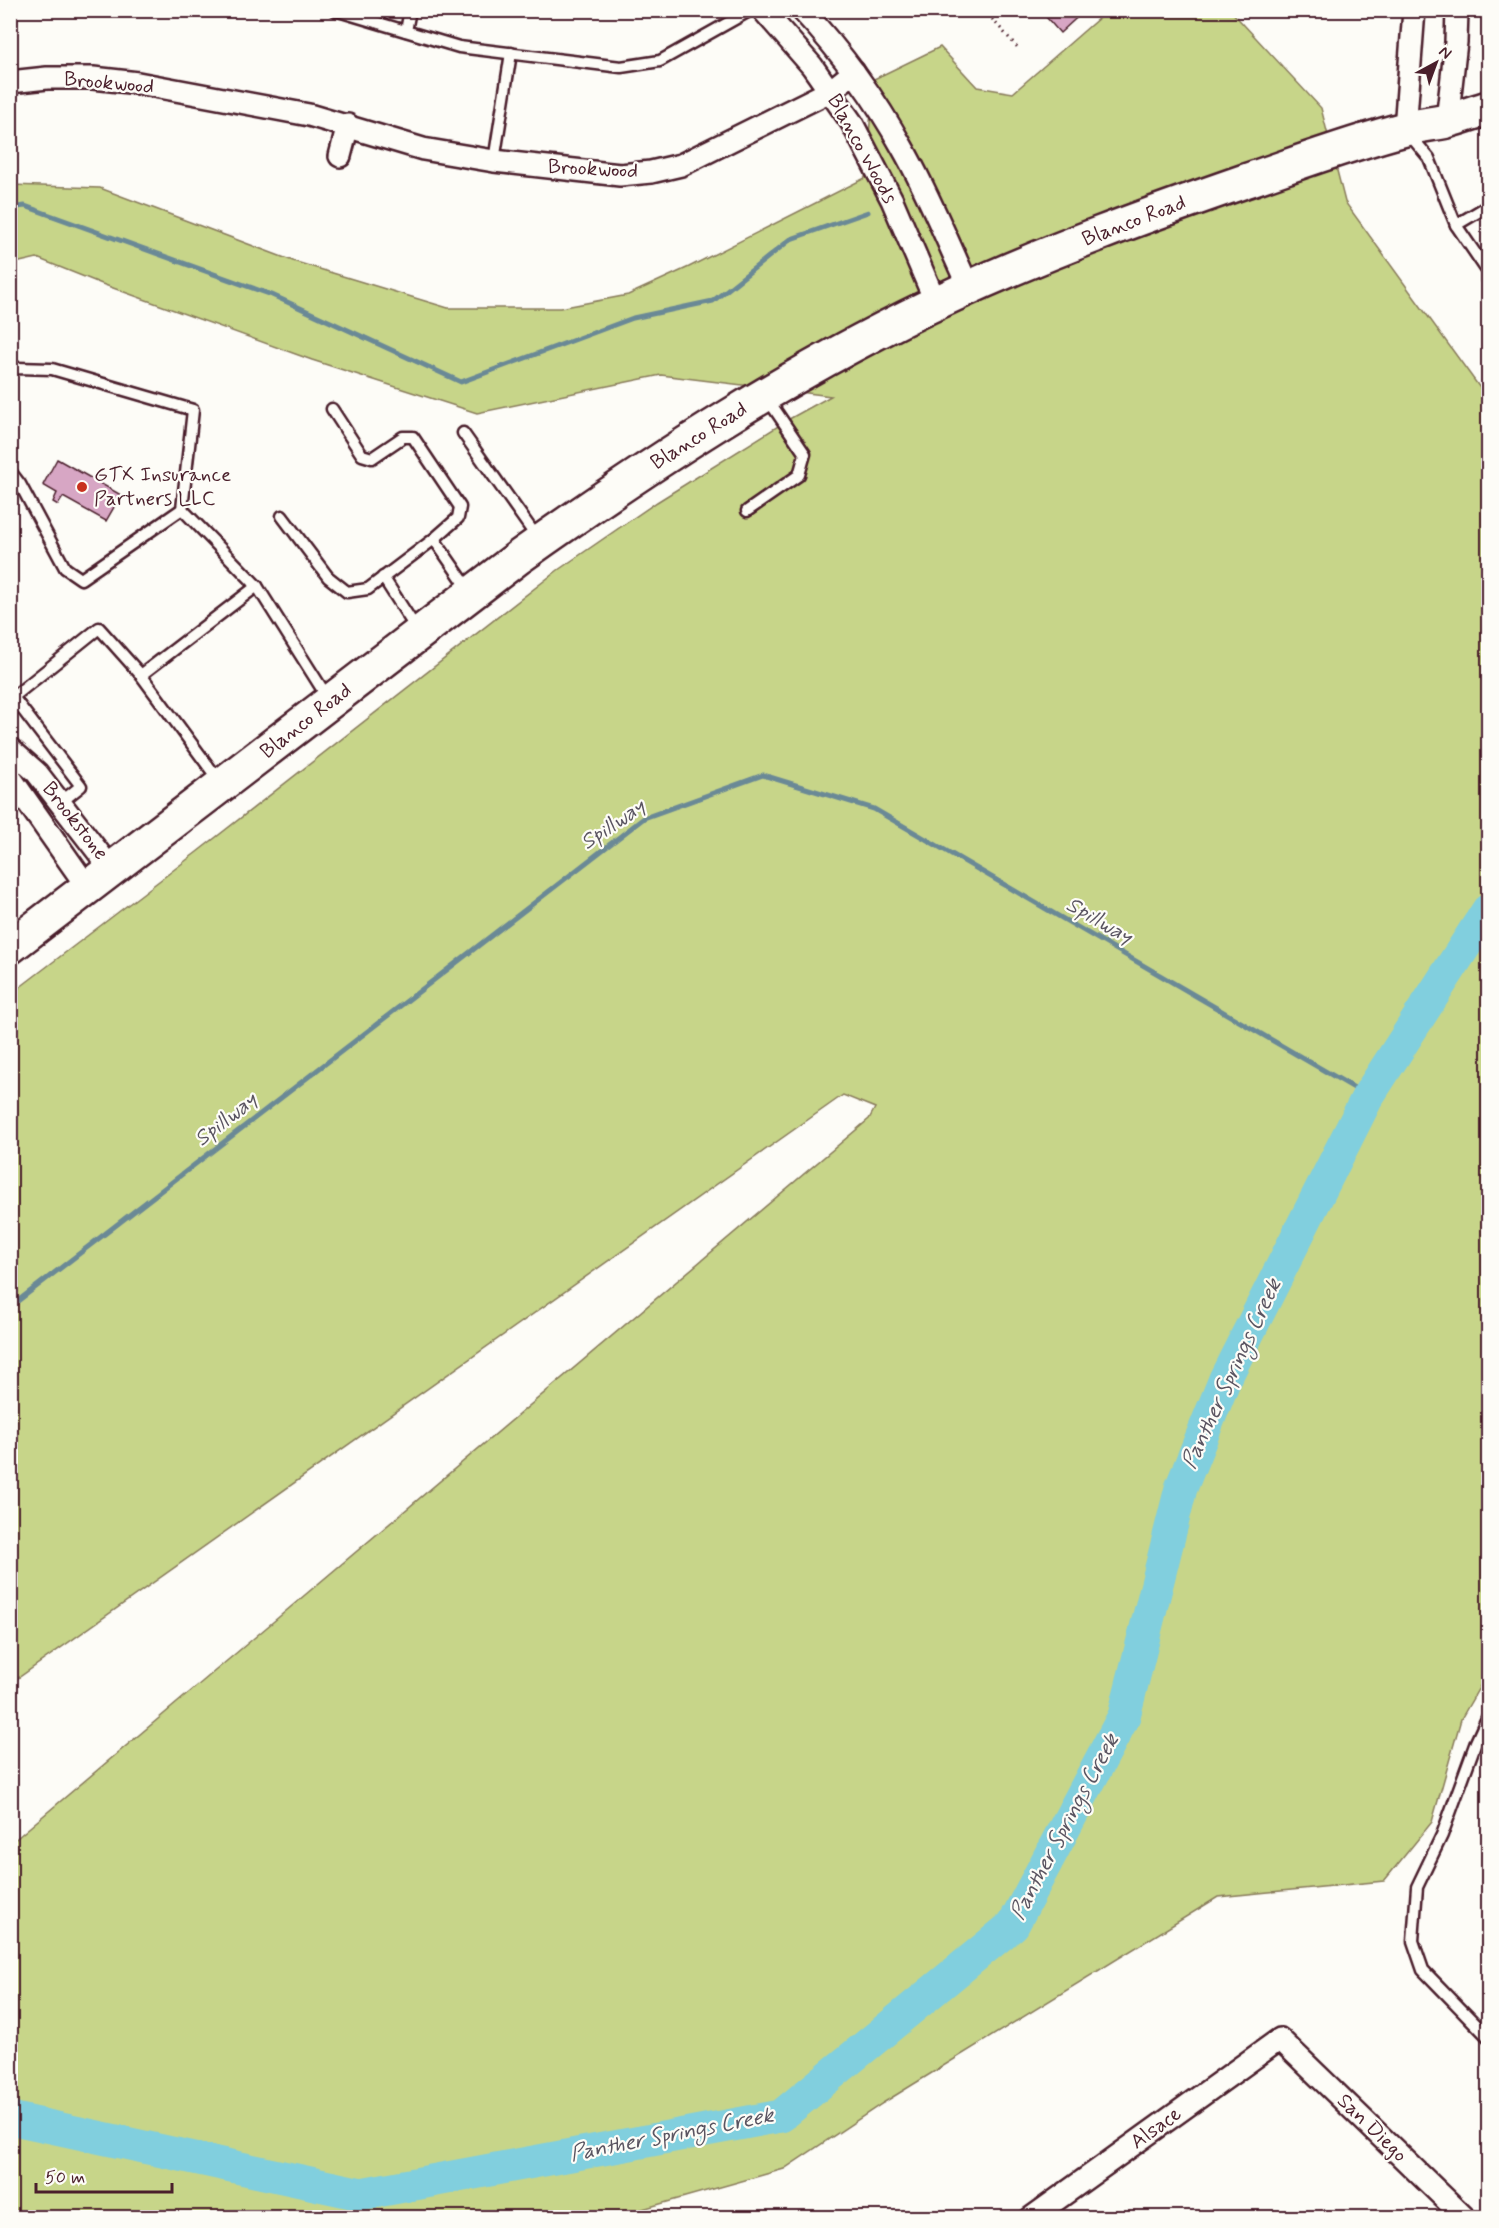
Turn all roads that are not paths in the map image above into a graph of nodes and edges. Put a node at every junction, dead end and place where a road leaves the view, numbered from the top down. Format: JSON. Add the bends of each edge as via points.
{"nodes":[{"id":1,"x":335,"y":10,"type":"edge"},
{"id":2,"x":410,"y":10,"type":"edge"},
{"id":3,"x":751,"y":10,"type":"edge"},
{"id":4,"x":762,"y":10,"type":"edge"},
{"id":5,"x":802,"y":10,"type":"edge"},
{"id":6,"x":1414,"y":10,"type":"edge"},
{"id":7,"x":1457,"y":10,"type":"edge"},
{"id":8,"x":406,"y":31,"type":"junction"},
{"id":9,"x":511,"y":53,"type":"junction"},
{"id":10,"x":854,"y":72,"type":"junction"},
{"id":11,"x":10,"y":82,"type":"edge"},
{"id":12,"x":830,"y":92,"type":"junction"},
{"id":13,"x":1488,"y":108,"type":"edge"},
{"id":14,"x":1447,"y":121,"type":"junction"},
{"id":15,"x":348,"y":126,"type":"junction"},
{"id":16,"x":1405,"y":129,"type":"junction"},
{"id":17,"x":340,"y":156,"type":"dead end"},
{"id":18,"x":494,"y":161,"type":"junction"},
{"id":19,"x":1488,"y":206,"type":"edge"},
{"id":20,"x":1456,"y":225,"type":"junction"},
{"id":21,"x":1488,"y":281,"type":"edge"},
{"id":22,"x":969,"y":288,"type":"junction"},
{"id":23,"x":936,"y":303,"type":"junction"},
{"id":24,"x":10,"y":370,"type":"edge"},
{"id":25,"x":765,"y":395,"type":"junction"},
{"id":26,"x":332,"y":409,"type":"dead end"},
{"id":27,"x":463,"y":433,"type":"dead end"},
{"id":28,"x":10,"y":471,"type":"edge"},
{"id":29,"x":182,"y":509,"type":"junction"},
{"id":30,"x":747,"y":511,"type":"dead end"},
{"id":31,"x":282,"y":516,"type":"dead end"},
{"id":32,"x":434,"y":539,"type":"junction"},
{"id":33,"x":540,"y":542,"type":"junction"},
{"id":34,"x":383,"y":578,"type":"junction"},
{"id":35,"x":257,"y":586,"type":"junction"},
{"id":36,"x":471,"y":594,"type":"junction"},
{"id":37,"x":419,"y":634,"type":"junction"},
{"id":38,"x":141,"y":675,"type":"junction"},
{"id":39,"x":330,"y":702,"type":"junction"},
{"id":40,"x":10,"y":749,"type":"edge"},
{"id":41,"x":10,"y":777,"type":"edge"},
{"id":42,"x":223,"y":785,"type":"junction"},
{"id":43,"x":60,"y":803,"type":"junction"},
{"id":44,"x":100,"y":879,"type":"junction"},
{"id":45,"x":10,"y":947,"type":"edge"},
{"id":46,"x":1488,"y":1716,"type":"edge"},
{"id":47,"x":1488,"y":2037,"type":"edge"},
{"id":48,"x":1280,"y":2039,"type":"joint"},
{"id":49,"x":1031,"y":2217,"type":"edge"},
{"id":50,"x":1465,"y":2217,"type":"edge"}],
"edges":[{"from":1,"to":8,"type":"lane"},
{"from":2,"to":8,"type":"lane"},
{"from":3,"to":9,"type":"lane","via":[[660,61],[640,65],[621,67]]},
{"from":4,"to":12,"type":"street","name":"Blanco Woods"},
{"from":5,"to":10,"type":"street","name":"Blanco Woods"},
{"from":6,"to":16,"type":"street"},
{"from":7,"to":14,"type":"street"},
{"from":8,"to":9,"type":"lane","via":[[459,47]]},
{"from":9,"to":18,"type":"lane"},
{"from":10,"to":12,"type":"street","name":"Brookwood"},
{"from":10,"to":22,"type":"street","name":"Blanco Woods","via":[[903,148]]},
{"from":11,"to":15,"type":"street","name":"Brookwood","via":[[93,78],[138,83]]},
{"from":12,"to":18,"type":"street","name":"Brookwood","via":[[681,165],[651,172],[620,175]]},
{"from":12,"to":23,"type":"street","name":"Blanco Woods","via":[[852,123],[892,200]]},
{"from":13,"to":14,"type":"main road","name":"Blanco Road"},
{"from":14,"to":16,"type":"main road","name":"Blanco Road"},
{"from":15,"to":17,"type":"street"},
{"from":15,"to":18,"type":"street","name":"Brookwood","via":[[423,149]]},
{"from":16,"to":20,"type":"lane","via":[[1429,158]]},
{"from":16,"to":22,"type":"main road","name":"Blanco Road","via":[[1169,207]]},
{"from":19,"to":20,"type":"lane"},
{"from":20,"to":21,"type":"lane","via":[[1488,272]]},
{"from":22,"to":23,"type":"main road","name":"Blanco Road"},
{"from":23,"to":25,"type":"main road","name":"Blanco Road"},
{"from":24,"to":29,"type":"lane","via":[[52,369],[193,410]]},
{"from":25,"to":30,"type":"lane","via":[[805,454],[799,475]]},
{"from":25,"to":33,"type":"main road","name":"Blanco Road","via":[[604,496]]},
{"from":26,"to":32,"type":"lane","via":[[362,455],[372,458],[404,437],[414,437],[460,507],[459,518]]},
{"from":27,"to":33,"type":"lane"},
{"from":28,"to":29,"type":"lane","via":[[65,568],[81,579]]},
{"from":29,"to":35,"type":"lane"},
{"from":31,"to":34,"type":"lane","via":[[328,577],[347,592],[368,589]]},
{"from":32,"to":34,"type":"lane"},
{"from":32,"to":36,"type":"lane"},
{"from":33,"to":36,"type":"main road","name":"Blanco Road"},
{"from":34,"to":37,"type":"lane"},
{"from":35,"to":38,"type":"lane"},
{"from":35,"to":39,"type":"lane"},
{"from":36,"to":37,"type":"main road","name":"Blanco Road"},
{"from":37,"to":39,"type":"main road","name":"Blanco Road"},
{"from":38,"to":42,"type":"lane"},
{"from":38,"to":43,"type":"lane","via":[[99,628],[13,697],[81,786]]},
{"from":39,"to":42,"type":"main road","name":"Blanco Road"},
{"from":40,"to":43,"type":"street","name":"Brookstone","via":[[37,773]]},
{"from":41,"to":44,"type":"street","name":"Brookstone"},
{"from":42,"to":44,"type":"main road","name":"Blanco Road"},
{"from":43,"to":44,"type":"street","name":"Brookstone"},
{"from":44,"to":45,"type":"main road","name":"Blanco Road"},
{"from":46,"to":47,"type":"lane","via":[[1442,1835],[1417,1887],[1413,1941],[1423,1970]]},
{"from":48,"to":49,"type":"street","name":"Alsace"},
{"from":48,"to":50,"type":"street","name":"San Diego"}]}
